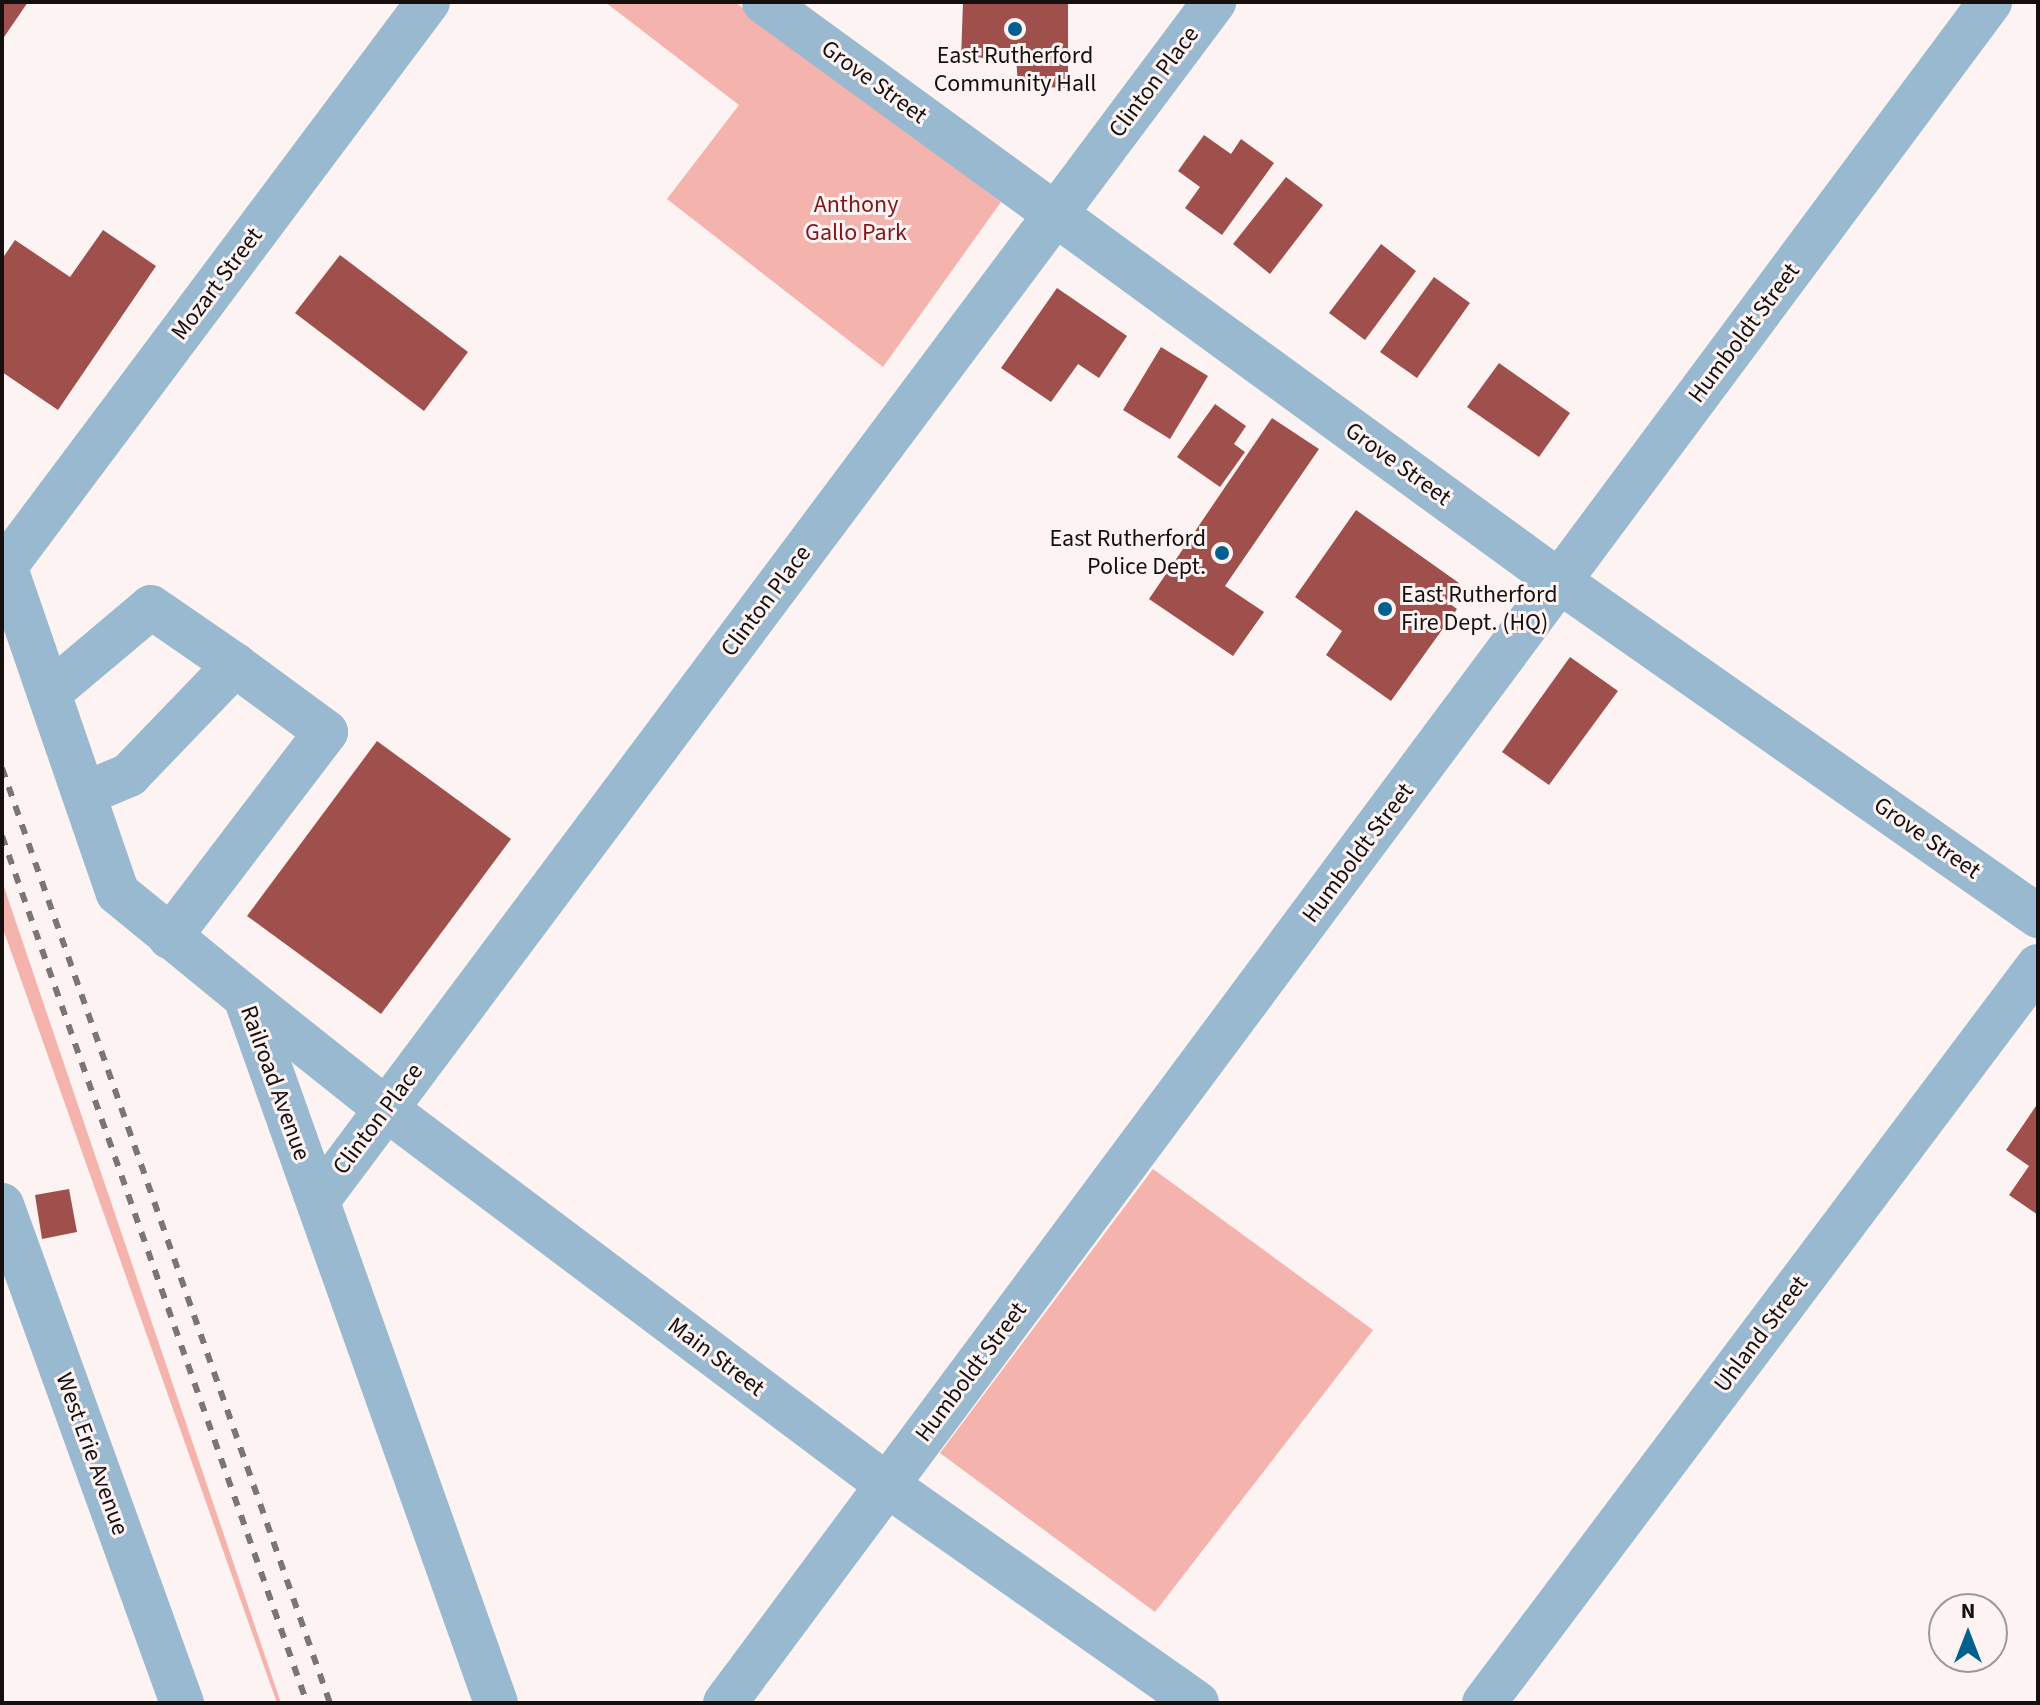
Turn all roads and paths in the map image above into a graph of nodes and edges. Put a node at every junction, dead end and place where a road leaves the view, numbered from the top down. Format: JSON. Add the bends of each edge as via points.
{"nodes":[{"id":1,"x":428,"y":2,"type":"edge"},
{"id":2,"x":764,"y":2,"type":"edge"},
{"id":3,"x":1214,"y":2,"type":"edge"},
{"id":4,"x":1990,"y":2,"type":"edge"},
{"id":5,"x":1055,"y":214,"type":"junction"},
{"id":6,"x":4,"y":562,"type":"edge"},
{"id":7,"x":1559,"y":581,"type":"junction"},
{"id":8,"x":235,"y":665,"type":"junction"},
{"id":9,"x":49,"y":693,"type":"junction"},
{"id":10,"x":84,"y":794,"type":"junction"},
{"id":11,"x":2038,"y":916,"type":"edge"},
{"id":12,"x":170,"y":937,"type":"junction"},
{"id":13,"x":2038,"y":966,"type":"edge"},
{"id":14,"x":245,"y":997,"type":"junction"},
{"id":15,"x":386,"y":1109,"type":"junction"},
{"id":16,"x":319,"y":1199,"type":"junction"},
{"id":17,"x":4,"y":1218,"type":"edge"},
{"id":18,"x":887,"y":1485,"type":"junction"},
{"id":19,"x":182,"y":1703,"type":"edge"},
{"id":20,"x":496,"y":1703,"type":"edge"},
{"id":21,"x":725,"y":1703,"type":"edge"},
{"id":22,"x":1197,"y":1703,"type":"edge"},
{"id":23,"x":1484,"y":1703,"type":"edge"}],
"edges":[{"from":1,"to":6,"type":"street","name":"Mozart Street"},
{"from":2,"to":5,"type":"street","name":"Grove Street"},
{"from":3,"to":5,"type":"street","name":"Clinton Place"},
{"from":4,"to":7,"type":"street","name":"Humboldt Street"},
{"from":5,"to":7,"type":"street","name":"Grove Street"},
{"from":5,"to":15,"type":"street","name":"Clinton Place"},
{"from":6,"to":9,"type":"street","name":"Railroad Avenue"},
{"from":7,"to":11,"type":"street","name":"Grove Street"},
{"from":7,"to":18,"type":"street","name":"Humboldt Street"},
{"from":8,"to":9,"type":"street","via":[[151,607]]},
{"from":8,"to":10,"type":"street","via":[[129,775]]},
{"from":8,"to":12,"type":"street","via":[[326,732]]},
{"from":9,"to":10,"type":"street","name":"Railroad Avenue"},
{"from":10,"to":12,"type":"street","name":"Railroad Avenue","via":[[118,893]]},
{"from":12,"to":14,"type":"street","name":"Railroad Avenue"},
{"from":13,"to":23,"type":"street","name":"Uhland Street"},
{"from":14,"to":15,"type":"street","name":"Main Street"},
{"from":14,"to":16,"type":"street","name":"Railroad Avenue"},
{"from":15,"to":16,"type":"street","name":"Clinton Place"},
{"from":15,"to":18,"type":"street","name":"Main Street"},
{"from":16,"to":20,"type":"street","name":"Railroad Avenue"},
{"from":17,"to":19,"type":"street","name":"West Erie Avenue"},
{"from":18,"to":21,"type":"street","name":"Humboldt Street"},
{"from":18,"to":22,"type":"street","name":"Main Street"}]}
